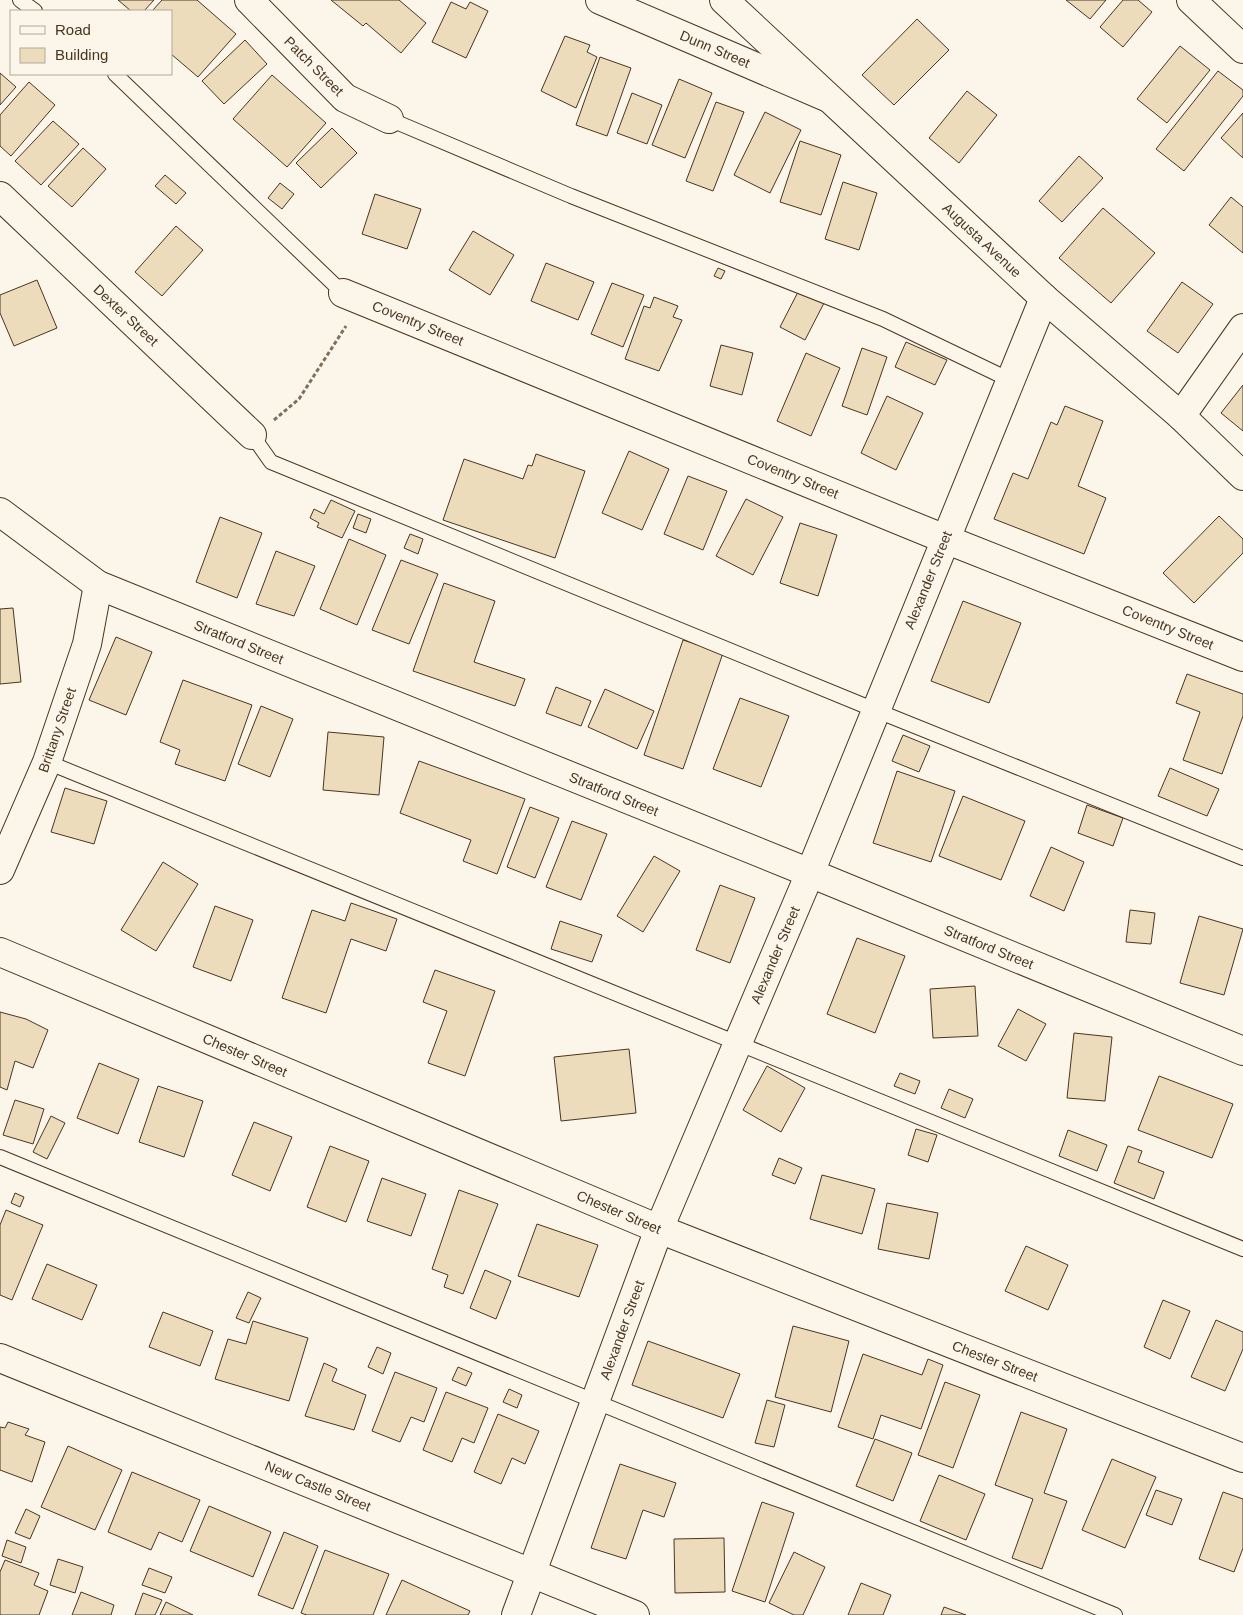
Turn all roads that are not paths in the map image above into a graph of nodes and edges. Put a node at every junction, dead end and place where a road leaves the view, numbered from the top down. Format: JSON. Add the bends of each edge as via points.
{"nodes":[{"id":1,"x":20,"y":0,"type":"edge"},
{"id":2,"x":249,"y":0,"type":"edge"},
{"id":3,"x":600,"y":0,"type":"edge"},
{"id":4,"x":724,"y":0,"type":"edge"},
{"id":5,"x":1192,"y":0,"type":"edge"},
{"id":6,"x":34,"y":10,"type":"edge"},
{"id":7,"x":1243,"y":49,"type":"edge"},
{"id":8,"x":116,"y":75,"type":"edge"},
{"id":9,"x":830,"y":98,"type":"junction"},
{"id":10,"x":389,"y":119,"type":"joint"},
{"id":11,"x":0,"y":196,"type":"edge"},
{"id":12,"x":353,"y":297,"type":"joint"},
{"id":13,"x":1044,"y":298,"type":"junction"},
{"id":14,"x":1243,"y":328,"type":"edge"},
{"id":15,"x":1010,"y":380,"type":"junction"},
{"id":16,"x":1181,"y":416,"type":"junction"},
{"id":17,"x":252,"y":435,"type":"joint"},
{"id":18,"x":1243,"y":476,"type":"edge"},
{"id":19,"x":0,"y":512,"type":"edge"},
{"id":20,"x":945,"y":539,"type":"junction"},
{"id":21,"x":98,"y":585,"type":"junction"},
{"id":22,"x":1243,"y":657,"type":"edge"},
{"id":23,"x":875,"y":710,"type":"junction"},
{"id":24,"x":47,"y":762,"type":"junction"},
{"id":25,"x":1243,"y":858,"type":"edge"},
{"id":26,"x":0,"y":870,"type":"edge"},
{"id":27,"x":810,"y":873,"type":"junction"},
{"id":28,"x":0,"y":952,"type":"edge"},
{"id":29,"x":737,"y":1045,"type":"junction"},
{"id":30,"x":1243,"y":1051,"type":"edge"},
{"id":31,"x":0,"y":1157,"type":"edge"},
{"id":32,"x":659,"y":1229,"type":"junction"},
{"id":33,"x":1243,"y":1249,"type":"edge"},
{"id":34,"x":0,"y":1358,"type":"edge"},
{"id":35,"x":595,"y":1402,"type":"junction"},
{"id":36,"x":1243,"y":1458,"type":"edge"},
{"id":37,"x":532,"y":1573,"type":"junction"},
{"id":38,"x":516,"y":1615,"type":"edge"},
{"id":39,"x":635,"y":1615,"type":"edge"},
{"id":40,"x":1115,"y":1615,"type":"edge"}],
"edges":[{"from":1,"to":6,"type":"lane"},
{"from":2,"to":10,"type":"street","name":"Patch Street","via":[[345,98]]},
{"from":3,"to":9,"type":"street","name":"Dunn Street"},
{"from":4,"to":9,"type":"street","name":"Augusta Avenue"},
{"from":5,"to":7,"type":"street"},
{"from":8,"to":12,"type":"lane"},
{"from":9,"to":13,"type":"street","name":"Augusta Avenue"},
{"from":10,"to":15,"type":"lane","via":[[571,196],[883,319]]},
{"from":11,"to":17,"type":"street","name":"Dexter Street"},
{"from":12,"to":20,"type":"street","name":"Coventry Street"},
{"from":13,"to":15,"type":"street","name":"Alexander Street"},
{"from":13,"to":16,"type":"street","name":"Augusta Avenue"},
{"from":14,"to":16,"type":"street"},
{"from":15,"to":20,"type":"street","name":"Alexander Street"},
{"from":16,"to":18,"type":"street","name":"Augusta Avenue"},
{"from":17,"to":23,"type":"lane","via":[[271,462]]},
{"from":19,"to":21,"type":"street","name":"Stratford Street"},
{"from":20,"to":22,"type":"street","name":"Coventry Street"},
{"from":20,"to":23,"type":"street","name":"Alexander Street"},
{"from":21,"to":24,"type":"street","name":"Brittany Street","via":[[87,644]]},
{"from":21,"to":27,"type":"street","name":"Stratford Street"},
{"from":23,"to":25,"type":"lane"},
{"from":23,"to":27,"type":"street","name":"Alexander Street"},
{"from":24,"to":26,"type":"street","name":"Brittany Street"},
{"from":24,"to":29,"type":"lane"},
{"from":27,"to":29,"type":"street","name":"Alexander Street"},
{"from":27,"to":30,"type":"street","name":"Stratford Street"},
{"from":28,"to":32,"type":"street","name":"Chester Street"},
{"from":29,"to":32,"type":"street","name":"Alexander Street"},
{"from":29,"to":33,"type":"lane"},
{"from":31,"to":35,"type":"lane"},
{"from":32,"to":35,"type":"street","name":"Alexander Street"},
{"from":32,"to":36,"type":"street","name":"Chester Street"},
{"from":34,"to":37,"type":"street","name":"New Castle Street"},
{"from":35,"to":37,"type":"street","name":"Alexander Street"},
{"from":35,"to":40,"type":"lane"},
{"from":37,"to":38,"type":"street","name":"Alexander Street"},
{"from":37,"to":39,"type":"street","name":"New Castle Street"}]}
